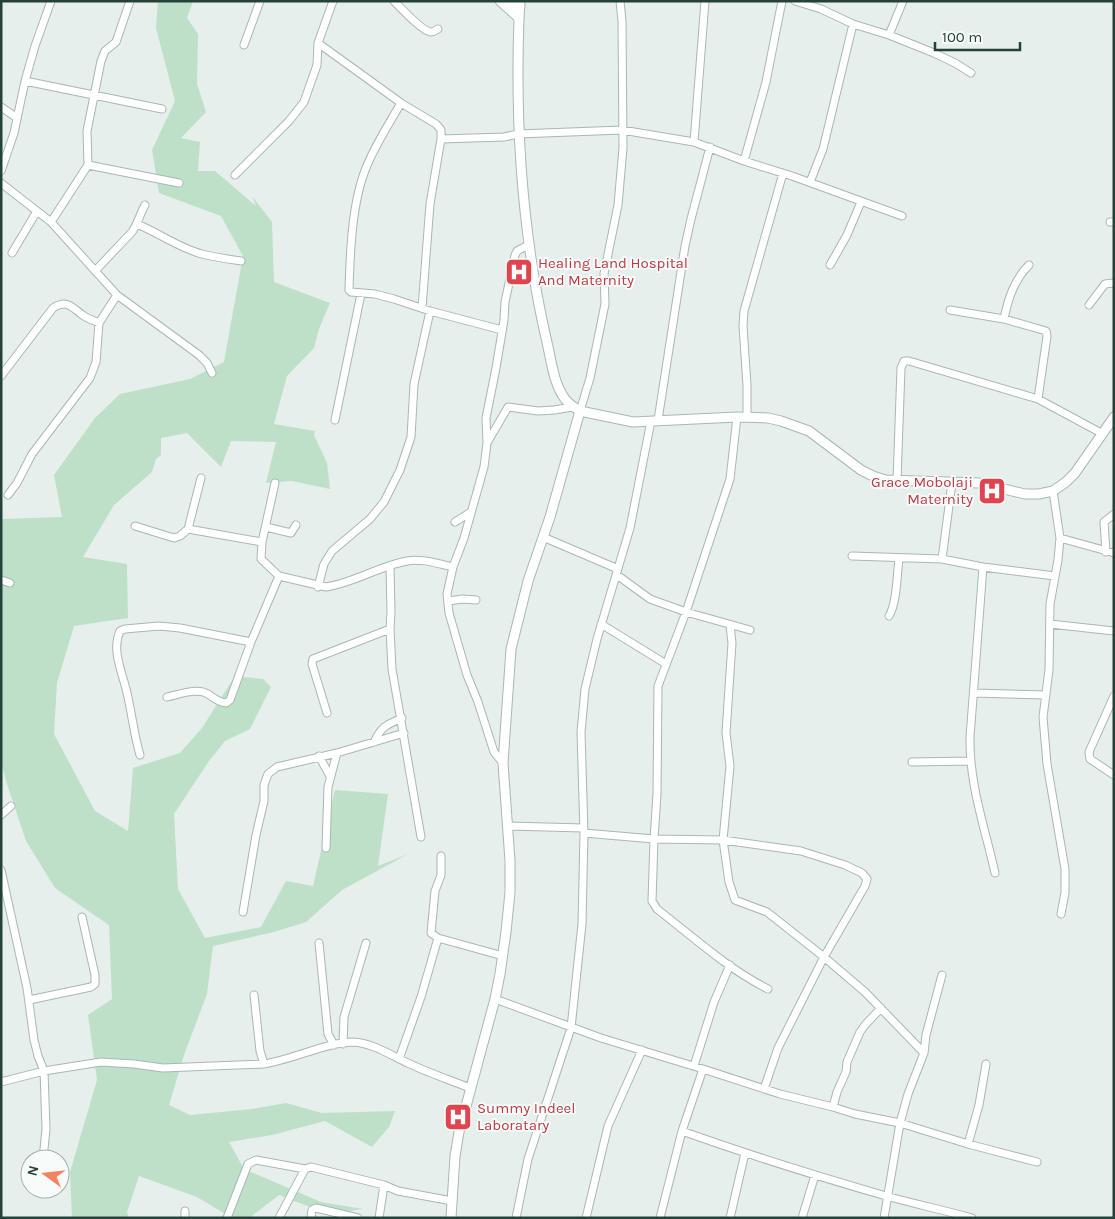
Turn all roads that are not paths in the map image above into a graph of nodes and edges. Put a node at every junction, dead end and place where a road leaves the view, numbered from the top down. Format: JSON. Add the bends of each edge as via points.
{"nodes":[{"id":1,"x":51,"y":1,"type":"edge"},
{"id":2,"x":130,"y":1,"type":"edge"},
{"id":3,"x":260,"y":1,"type":"edge"},
{"id":4,"x":332,"y":1,"type":"edge"},
{"id":5,"x":394,"y":1,"type":"edge"},
{"id":6,"x":500,"y":1,"type":"edge"},
{"id":7,"x":511,"y":1,"type":"edge"},
{"id":8,"x":620,"y":1,"type":"edge"},
{"id":9,"x":705,"y":1,"type":"edge"},
{"id":10,"x":782,"y":1,"type":"edge"},
{"id":11,"x":795,"y":1,"type":"edge"},
{"id":12,"x":824,"y":1,"type":"edge"},
{"id":13,"x":903,"y":1,"type":"edge"},
{"id":14,"x":520,"y":4,"type":"edge"},
{"id":15,"x":821,"y":9,"type":"junction"},
{"id":16,"x":519,"y":18,"type":"junction"},
{"id":17,"x":853,"y":24,"type":"junction"},
{"id":18,"x":438,"y":29,"type":"dead end"},
{"id":19,"x":889,"y":35,"type":"junction"},
{"id":20,"x":318,"y":43,"type":"junction"},
{"id":21,"x":244,"y":46,"type":"dead end"},
{"id":22,"x":970,"y":73,"type":"dead end"},
{"id":23,"x":25,"y":81,"type":"junction"},
{"id":24,"x":93,"y":95,"type":"junction"},
{"id":25,"x":401,"y":103,"type":"junction"},
{"id":26,"x":1,"y":107,"type":"edge"},
{"id":27,"x":162,"y":109,"type":"dead end"},
{"id":28,"x":16,"y":118,"type":"junction"},
{"id":29,"x":622,"y":130,"type":"junction"},
{"id":30,"x":518,"y":134,"type":"junction"},
{"id":31,"x":441,"y":139,"type":"junction"},
{"id":32,"x":694,"y":142,"type":"junction"},
{"id":33,"x":710,"y":148,"type":"junction"},
{"id":34,"x":744,"y":161,"type":"junction"},
{"id":35,"x":88,"y":165,"type":"junction"},
{"id":36,"x":1,"y":171,"type":"edge"},
{"id":37,"x":783,"y":173,"type":"junction"},
{"id":38,"x":236,"y":175,"type":"dead end"},
{"id":39,"x":810,"y":182,"type":"junction"},
{"id":40,"x":1,"y":183,"type":"edge"},
{"id":41,"x":180,"y":183,"type":"dead end"},
{"id":42,"x":861,"y":202,"type":"junction"},
{"id":43,"x":145,"y":205,"type":"dead end"},
{"id":44,"x":37,"y":211,"type":"junction"},
{"id":45,"x":902,"y":216,"type":"dead end"},
{"id":46,"x":51,"y":222,"type":"junction"},
{"id":47,"x":137,"y":224,"type":"junction"},
{"id":48,"x":528,"y":245,"type":"junction"},
{"id":49,"x":12,"y":253,"type":"dead end"},
{"id":50,"x":241,"y":261,"type":"dead end"},
{"id":51,"x":830,"y":265,"type":"dead end"},
{"id":52,"x":1029,"y":265,"type":"dead end"},
{"id":53,"x":95,"y":271,"type":"junction"},
{"id":54,"x":1114,"y":283,"type":"edge"},
{"id":55,"x":361,"y":294,"type":"junction"},
{"id":56,"x":117,"y":295,"type":"junction"},
{"id":57,"x":1089,"y":305,"type":"dead end"},
{"id":58,"x":422,"y":308,"type":"junction"},
{"id":59,"x":950,"y":310,"type":"dead end"},
{"id":60,"x":430,"y":311,"type":"junction"},
{"id":61,"x":1004,"y":319,"type":"junction"},
{"id":62,"x":99,"y":322,"type":"junction"},
{"id":63,"x":502,"y":330,"type":"junction"},
{"id":64,"x":212,"y":373,"type":"dead end"},
{"id":65,"x":1,"y":376,"type":"edge"},
{"id":66,"x":1038,"y":400,"type":"junction"},
{"id":67,"x":576,"y":409,"type":"junction"},
{"id":68,"x":742,"y":417,"type":"junction"},
{"id":69,"x":1114,"y":417,"type":"edge"},
{"id":70,"x":335,"y":420,"type":"dead end"},
{"id":71,"x":654,"y":421,"type":"junction"},
{"id":72,"x":1103,"y":434,"type":"junction"},
{"id":73,"x":487,"y":443,"type":"junction"},
{"id":74,"x":201,"y":478,"type":"dead end"},
{"id":75,"x":897,"y":481,"type":"junction"},
{"id":76,"x":275,"y":483,"type":"dead end"},
{"id":77,"x":952,"y":483,"type":"junction"},
{"id":78,"x":1053,"y":491,"type":"junction"},
{"id":79,"x":8,"y":495,"type":"dead end"},
{"id":80,"x":471,"y":512,"type":"junction"},
{"id":81,"x":1114,"y":514,"type":"edge"},
{"id":82,"x":455,"y":522,"type":"dead end"},
{"id":83,"x":296,"y":525,"type":"dead end"},
{"id":84,"x":135,"y":526,"type":"dead end"},
{"id":85,"x":266,"y":527,"type":"junction"},
{"id":86,"x":188,"y":529,"type":"junction"},
{"id":87,"x":544,"y":538,"type":"junction"},
{"id":88,"x":1060,"y":538,"type":"junction"},
{"id":89,"x":262,"y":542,"type":"junction"},
{"id":90,"x":1106,"y":552,"type":"junction"},
{"id":91,"x":1114,"y":553,"type":"edge"},
{"id":92,"x":852,"y":556,"type":"dead end"},
{"id":93,"x":899,"y":558,"type":"junction"},
{"id":94,"x":942,"y":559,"type":"junction"},
{"id":95,"x":390,"y":566,"type":"junction"},
{"id":96,"x":453,"y":567,"type":"junction"},
{"id":97,"x":984,"y":567,"type":"junction"},
{"id":98,"x":618,"y":572,"type":"junction"},
{"id":99,"x":279,"y":576,"type":"junction"},
{"id":100,"x":1055,"y":576,"type":"junction"},
{"id":101,"x":1,"y":580,"type":"edge"},
{"id":102,"x":10,"y":583,"type":"dead end"},
{"id":103,"x":318,"y":587,"type":"junction"},
{"id":104,"x":476,"y":600,"type":"dead end"},
{"id":105,"x":448,"y":601,"type":"junction"},
{"id":106,"x":686,"y":612,"type":"junction"},
{"id":107,"x":889,"y":616,"type":"dead end"},
{"id":108,"x":601,"y":624,"type":"junction"},
{"id":109,"x":1050,"y":624,"type":"junction"},
{"id":110,"x":730,"y":625,"type":"junction"},
{"id":111,"x":390,"y":629,"type":"junction"},
{"id":112,"x":750,"y":630,"type":"dead end"},
{"id":113,"x":1114,"y":631,"type":"edge"},
{"id":114,"x":250,"y":642,"type":"junction"},
{"id":115,"x":666,"y":664,"type":"junction"},
{"id":116,"x":974,"y":693,"type":"junction"},
{"id":117,"x":1046,"y":695,"type":"junction"},
{"id":118,"x":1114,"y":696,"type":"edge"},
{"id":119,"x":167,"y":697,"type":"dead end"},
{"id":120,"x":327,"y":713,"type":"dead end"},
{"id":121,"x":402,"y":718,"type":"junction"},
{"id":122,"x":404,"y":733,"type":"junction"},
{"id":123,"x":374,"y":742,"type":"junction"},
{"id":124,"x":337,"y":752,"type":"junction"},
{"id":125,"x":140,"y":755,"type":"dead end"},
{"id":126,"x":319,"y":756,"type":"junction"},
{"id":127,"x":970,"y":761,"type":"junction"},
{"id":128,"x":912,"y":762,"type":"dead end"},
{"id":129,"x":503,"y":763,"type":"junction"},
{"id":130,"x":1114,"y":775,"type":"edge"},
{"id":131,"x":330,"y":776,"type":"junction"},
{"id":132,"x":12,"y":806,"type":"dead end"},
{"id":133,"x":1,"y":815,"type":"edge"},
{"id":134,"x":508,"y":826,"type":"junction"},
{"id":135,"x":583,"y":831,"type":"junction"},
{"id":136,"x":421,"y":837,"type":"dead end"},
{"id":137,"x":654,"y":839,"type":"junction"},
{"id":138,"x":723,"y":840,"type":"junction"},
{"id":139,"x":326,"y":848,"type":"dead end"},
{"id":140,"x":441,"y":856,"type":"dead end"},
{"id":141,"x":1,"y":870,"type":"edge"},
{"id":142,"x":995,"y":874,"type":"dead end"},
{"id":143,"x":243,"y":912,"type":"dead end"},
{"id":144,"x":1061,"y":914,"type":"dead end"},
{"id":145,"x":82,"y":917,"type":"dead end"},
{"id":146,"x":438,"y":938,"type":"junction"},
{"id":147,"x":319,"y":943,"type":"dead end"},
{"id":148,"x":366,"y":943,"type":"dead end"},
{"id":149,"x":502,"y":956,"type":"junction"},
{"id":150,"x":824,"y":957,"type":"junction"},
{"id":151,"x":730,"y":965,"type":"junction"},
{"id":152,"x":942,"y":975,"type":"dead end"},
{"id":153,"x":768,"y":988,"type":"dead end"},
{"id":154,"x":254,"y":995,"type":"dead end"},
{"id":155,"x":495,"y":999,"type":"junction"},
{"id":156,"x":29,"y":1000,"type":"junction"},
{"id":157,"x":881,"y":1008,"type":"junction"},
{"id":158,"x":571,"y":1028,"type":"junction"},
{"id":159,"x":343,"y":1044,"type":"junction"},
{"id":160,"x":334,"y":1045,"type":"junction"},
{"id":161,"x":642,"y":1050,"type":"junction"},
{"id":162,"x":924,"y":1053,"type":"junction"},
{"id":163,"x":399,"y":1058,"type":"junction"},
{"id":164,"x":264,"y":1064,"type":"junction"},
{"id":165,"x":986,"y":1064,"type":"dead end"},
{"id":166,"x":694,"y":1066,"type":"junction"},
{"id":167,"x":703,"y":1069,"type":"junction"},
{"id":168,"x":44,"y":1071,"type":"junction"},
{"id":169,"x":1,"y":1082,"type":"edge"},
{"id":170,"x":470,"y":1088,"type":"junction"},
{"id":171,"x":764,"y":1089,"type":"junction"},
{"id":172,"x":834,"y":1107,"type":"junction"},
{"id":173,"x":900,"y":1123,"type":"junction"},
{"id":174,"x":682,"y":1131,"type":"junction"},
{"id":175,"x":968,"y":1144,"type":"junction"},
{"id":176,"x":44,"y":1149,"type":"edge"},
{"id":177,"x":745,"y":1153,"type":"junction"},
{"id":178,"x":1037,"y":1162,"type":"dead end"},
{"id":179,"x":305,"y":1169,"type":"junction"},
{"id":180,"x":815,"y":1175,"type":"junction"},
{"id":181,"x":384,"y":1185,"type":"junction"},
{"id":182,"x":887,"y":1196,"type":"junction"},
{"id":183,"x":452,"y":1201,"type":"junction"},
{"id":184,"x":227,"y":1218,"type":"edge"},
{"id":185,"x":279,"y":1218,"type":"edge"},
{"id":186,"x":311,"y":1218,"type":"edge"},
{"id":187,"x":358,"y":1218,"type":"edge"},
{"id":188,"x":378,"y":1218,"type":"edge"},
{"id":189,"x":451,"y":1218,"type":"edge"},
{"id":190,"x":516,"y":1218,"type":"edge"},
{"id":191,"x":586,"y":1218,"type":"edge"},
{"id":192,"x":660,"y":1218,"type":"edge"},
{"id":193,"x":730,"y":1218,"type":"edge"},
{"id":194,"x":802,"y":1218,"type":"edge"},
{"id":195,"x":884,"y":1218,"type":"edge"},
{"id":196,"x":972,"y":1218,"type":"edge"}],
"edges":[{"from":1,"to":23,"type":"street"},
{"from":2,"to":24,"type":"street","via":[[116,42],[103,56]]},
{"from":3,"to":21,"type":"street"},
{"from":4,"to":20,"type":"street"},
{"from":5,"to":18,"type":"street","via":[[424,29],[430,32]]},
{"from":6,"to":16,"type":"street"},
{"from":7,"to":14,"type":"street"},
{"from":8,"to":29,"type":"street"},
{"from":9,"to":32,"type":"street"},
{"from":10,"to":34,"type":"street","via":[[766,82]]},
{"from":11,"to":15,"type":"street"},
{"from":12,"to":15,"type":"street"},
{"from":13,"to":19,"type":"street"},
{"from":14,"to":16,"type":"street"},
{"from":15,"to":17,"type":"street"},
{"from":16,"to":30,"type":"street"},
{"from":17,"to":19,"type":"street"},
{"from":17,"to":39,"type":"street","via":[[823,149]]},
{"from":19,"to":22,"type":"street","via":[[934,53]]},
{"from":20,"to":25,"type":"street"},
{"from":20,"to":38,"type":"street","via":[[317,65],[304,102]]},
{"from":23,"to":24,"type":"street"},
{"from":23,"to":28,"type":"street"},
{"from":24,"to":27,"type":"street"},
{"from":24,"to":35,"type":"street","via":[[87,131]]},
{"from":25,"to":31,"type":"street","via":[[436,124],[441,130]]},
{"from":25,"to":55,"type":"street","via":[[374,150],[358,193],[349,290]]},
{"from":26,"to":28,"type":"street"},
{"from":28,"to":36,"type":"street"},
{"from":29,"to":30,"type":"street"},
{"from":29,"to":32,"type":"street"},
{"from":29,"to":67,"type":"street","via":[[618,205],[604,274],[605,304],[590,378]]},
{"from":30,"to":31,"type":"street"},
{"from":30,"to":48,"type":"street"},
{"from":31,"to":58,"type":"street","via":[[430,204]]},
{"from":32,"to":33,"type":"street"},
{"from":33,"to":34,"type":"street"},
{"from":33,"to":71,"type":"street","via":[[690,219]]},
{"from":34,"to":37,"type":"street"},
{"from":35,"to":41,"type":"street"},
{"from":35,"to":46,"type":"street"},
{"from":37,"to":39,"type":"street"},
{"from":37,"to":68,"type":"street","via":[[744,311],[747,385]]},
{"from":39,"to":42,"type":"street"},
{"from":40,"to":44,"type":"street"},
{"from":42,"to":45,"type":"street"},
{"from":42,"to":51,"type":"street"},
{"from":43,"to":47,"type":"street"},
{"from":44,"to":46,"type":"street"},
{"from":44,"to":49,"type":"street"},
{"from":46,"to":53,"type":"street"},
{"from":47,"to":50,"type":"street","via":[[201,254]]},
{"from":47,"to":53,"type":"street"},
{"from":48,"to":63,"type":"street","via":[[515,255]]},
{"from":48,"to":67,"type":"street","via":[[555,376],[560,391]]},
{"from":52,"to":61,"type":"street","via":[[1010,294]]},
{"from":53,"to":56,"type":"street"},
{"from":54,"to":57,"type":"street","via":[[1105,284]]},
{"from":55,"to":58,"type":"street","via":[[385,296]]},
{"from":55,"to":70,"type":"street"},
{"from":56,"to":62,"type":"street"},
{"from":56,"to":64,"type":"street","via":[[199,356]]},
{"from":58,"to":60,"type":"street"},
{"from":59,"to":61,"type":"street"},
{"from":60,"to":63,"type":"street"},
{"from":60,"to":103,"type":"street","via":[[414,384],[411,437],[400,470],[384,502],[370,519],[327,558]]},
{"from":61,"to":66,"type":"street","via":[[1046,331]]},
{"from":62,"to":65,"type":"street","via":[[87,318],[69,304],[61,303],[53,308]]},
{"from":62,"to":79,"type":"street","via":[[96,362],[90,378],[32,454]]},
{"from":63,"to":73,"type":"street","via":[[486,418]]},
{"from":66,"to":72,"type":"street"},
{"from":66,"to":75,"type":"street","via":[[904,361],[901,368]]},
{"from":67,"to":71,"type":"street","via":[[622,420]]},
{"from":67,"to":73,"type":"street","via":[[538,411],[508,407]]},
{"from":67,"to":87,"type":"street"},
{"from":68,"to":71,"type":"street"},
{"from":68,"to":75,"type":"street","via":[[768,418],[809,431],[861,470]]},
{"from":68,"to":106,"type":"street","via":[[730,479]]},
{"from":69,"to":72,"type":"street"},
{"from":71,"to":98,"type":"street"},
{"from":72,"to":78,"type":"street","via":[[1075,473]]},
{"from":73,"to":80,"type":"street"},
{"from":74,"to":86,"type":"street"},
{"from":75,"to":77,"type":"street"},
{"from":76,"to":85,"type":"street"},
{"from":77,"to":78,"type":"street","via":[[979,483],[1025,494]]},
{"from":77,"to":94,"type":"street"},
{"from":78,"to":88,"type":"street"},
{"from":80,"to":82,"type":"street"},
{"from":80,"to":96,"type":"street"},
{"from":81,"to":90,"type":"street","via":[[1104,522]]},
{"from":83,"to":85,"type":"street","via":[[291,533]]},
{"from":84,"to":86,"type":"street","via":[[174,538]]},
{"from":85,"to":89,"type":"street"},
{"from":86,"to":89,"type":"street"},
{"from":87,"to":98,"type":"street"},
{"from":87,"to":129,"type":"street","via":[[528,581],[511,649]]},
{"from":88,"to":90,"type":"street"},
{"from":88,"to":100,"type":"street"},
{"from":89,"to":99,"type":"street","via":[[262,559]]},
{"from":90,"to":91,"type":"street"},
{"from":92,"to":93,"type":"street"},
{"from":93,"to":94,"type":"street"},
{"from":93,"to":107,"type":"street","via":[[895,599]]},
{"from":94,"to":97,"type":"street"},
{"from":95,"to":96,"type":"street","via":[[420,561]]},
{"from":95,"to":103,"type":"street","via":[[334,586]]},
{"from":95,"to":111,"type":"street"},
{"from":96,"to":105,"type":"street","via":[[448,582]]},
{"from":97,"to":100,"type":"street"},
{"from":97,"to":116,"type":"street"},
{"from":98,"to":106,"type":"street","via":[[650,599]]},
{"from":98,"to":108,"type":"street"},
{"from":99,"to":103,"type":"street"},
{"from":99,"to":114,"type":"street"},
{"from":100,"to":109,"type":"street"},
{"from":101,"to":102,"type":"street"},
{"from":104,"to":105,"type":"street"},
{"from":105,"to":129,"type":"street","via":[[467,675],[494,752]]},
{"from":106,"to":110,"type":"street"},
{"from":106,"to":115,"type":"street"},
{"from":108,"to":115,"type":"street"},
{"from":108,"to":135,"type":"street","via":[[582,714]]},
{"from":109,"to":113,"type":"street"},
{"from":109,"to":117,"type":"street"},
{"from":110,"to":112,"type":"street"},
{"from":110,"to":138,"type":"street","via":[[732,643],[726,733],[730,766]]},
{"from":111,"to":120,"type":"street","via":[[313,659]]},
{"from":111,"to":121,"type":"street","via":[[394,684]]},
{"from":114,"to":119,"type":"street","via":[[232,697],[226,703],[208,693],[194,691]]},
{"from":114,"to":125,"type":"street","via":[[159,626],[120,631],[117,638],[119,667]]},
{"from":115,"to":137,"type":"street","via":[[658,686]]},
{"from":116,"to":117,"type":"street"},
{"from":116,"to":127,"type":"street"},
{"from":117,"to":144,"type":"street","via":[[1043,717],[1047,764],[1065,869]]},
{"from":118,"to":130,"type":"street","via":[[1089,752],[1090,759]]},
{"from":121,"to":122,"type":"street"},
{"from":121,"to":123,"type":"street","via":[[380,729]]},
{"from":122,"to":123,"type":"street"},
{"from":122,"to":136,"type":"street"},
{"from":123,"to":124,"type":"street"},
{"from":124,"to":126,"type":"street"},
{"from":124,"to":131,"type":"street"},
{"from":126,"to":131,"type":"street"},
{"from":126,"to":143,"type":"street","via":[[277,767],[268,774]]},
{"from":127,"to":128,"type":"street"},
{"from":127,"to":142,"type":"street","via":[[976,800]]},
{"from":129,"to":134,"type":"street"},
{"from":131,"to":139,"type":"street"},
{"from":132,"to":133,"type":"street"},
{"from":134,"to":135,"type":"street"},
{"from":134,"to":149,"type":"street","via":[[510,892]]},
{"from":135,"to":137,"type":"street"},
{"from":135,"to":158,"type":"street","via":[[582,924]]},
{"from":137,"to":138,"type":"street"},
{"from":137,"to":151,"type":"street","via":[[654,905]]},
{"from":138,"to":150,"type":"street","via":[[735,900],[767,912]]},
{"from":138,"to":150,"type":"street","via":[[808,852],[862,873],[867,880],[865,886]]},
{"from":140,"to":146,"type":"street","via":[[441,875],[435,891],[431,925],[431,933]]},
{"from":141,"to":156,"type":"street"},
{"from":145,"to":156,"type":"street","via":[[95,984]]},
{"from":146,"to":149,"type":"street"},
{"from":146,"to":163,"type":"street"},
{"from":147,"to":160,"type":"street","via":[[328,1034]]},
{"from":148,"to":159,"type":"street","via":[[344,1017]]},
{"from":149,"to":155,"type":"street"},
{"from":150,"to":157,"type":"street"},
{"from":150,"to":171,"type":"street","via":[[778,1048]]},
{"from":151,"to":153,"type":"street"},
{"from":151,"to":166,"type":"street"},
{"from":152,"to":162,"type":"street"},
{"from":154,"to":164,"type":"street"},
{"from":155,"to":158,"type":"street"},
{"from":155,"to":170,"type":"street"},
{"from":156,"to":168,"type":"street","via":[[34,1040]]},
{"from":157,"to":162,"type":"street"},
{"from":157,"to":172,"type":"street","via":[[860,1032]]},
{"from":158,"to":161,"type":"street"},
{"from":158,"to":190,"type":"street","via":[[528,1159]]},
{"from":159,"to":160,"type":"street"},
{"from":159,"to":163,"type":"street","via":[[364,1043]]},
{"from":160,"to":164,"type":"street"},
{"from":161,"to":166,"type":"street"},
{"from":161,"to":191,"type":"street","via":[[608,1126]]},
{"from":162,"to":173,"type":"street"},
{"from":163,"to":170,"type":"street"},
{"from":164,"to":168,"type":"street","via":[[163,1068],[101,1062]]},
{"from":165,"to":175,"type":"street"},
{"from":166,"to":167,"type":"street"},
{"from":167,"to":171,"type":"street"},
{"from":167,"to":174,"type":"street"},
{"from":168,"to":169,"type":"street"},
{"from":168,"to":176,"type":"street"},
{"from":170,"to":183,"type":"street","via":[[455,1156]]},
{"from":171,"to":172,"type":"street"},
{"from":172,"to":173,"type":"street"},
{"from":173,"to":175,"type":"street"},
{"from":173,"to":182,"type":"street"},
{"from":174,"to":177,"type":"street"},
{"from":174,"to":192,"type":"street"},
{"from":175,"to":178,"type":"street"},
{"from":177,"to":180,"type":"street"},
{"from":177,"to":193,"type":"street"},
{"from":179,"to":181,"type":"street","via":[[311,1167]]},
{"from":179,"to":184,"type":"street","via":[[252,1161]]},
{"from":179,"to":185,"type":"street"},
{"from":180,"to":182,"type":"street"},
{"from":180,"to":194,"type":"street"},
{"from":181,"to":183,"type":"street","via":[[398,1191]]},
{"from":181,"to":188,"type":"street"},
{"from":182,"to":195,"type":"street"},
{"from":182,"to":196,"type":"street"},
{"from":183,"to":189,"type":"street"},
{"from":186,"to":187,"type":"street","via":[[312,1210],[316,1208]]}]}
